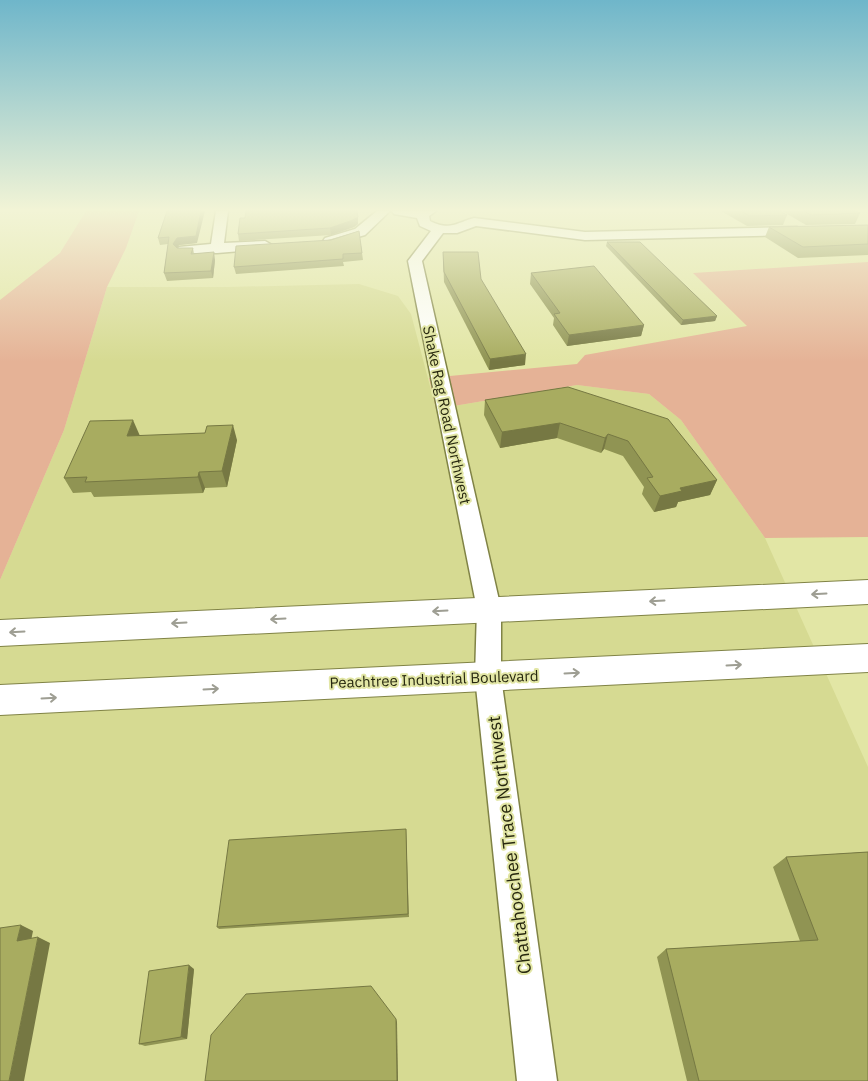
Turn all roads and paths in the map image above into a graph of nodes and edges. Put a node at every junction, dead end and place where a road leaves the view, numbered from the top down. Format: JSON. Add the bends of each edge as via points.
{"nodes":[{"id":1,"x":415,"y":261,"type":"edge"},
{"id":2,"x":868,"y":592,"type":"edge"},
{"id":3,"x":489,"y":609,"type":"junction"},
{"id":4,"x":0,"y":633,"type":"edge"},
{"id":5,"x":868,"y":658,"type":"edge"},
{"id":6,"x":488,"y":677,"type":"junction"},
{"id":7,"x":0,"y":700,"type":"edge"},
{"id":8,"x":537,"y":1081,"type":"edge"}],
"edges":[{"from":1,"to":3,"type":"street","name":"Shake Rag Road Northwest"},
{"from":2,"to":3,"type":"highway","one_way":true},
{"from":3,"to":4,"type":"highway","one_way":true},
{"from":3,"to":6,"type":"street","name":"Chattahoochee Trace Northwest"},
{"from":6,"to":5,"type":"highway","name":"Peachtree Industrial Boulevard","one_way":true},
{"from":7,"to":6,"type":"highway","name":"Peachtree Industrial Boulevard","one_way":true},
{"from":6,"to":8,"type":"street","name":"Chattahoochee Trace Northwest"}]}
